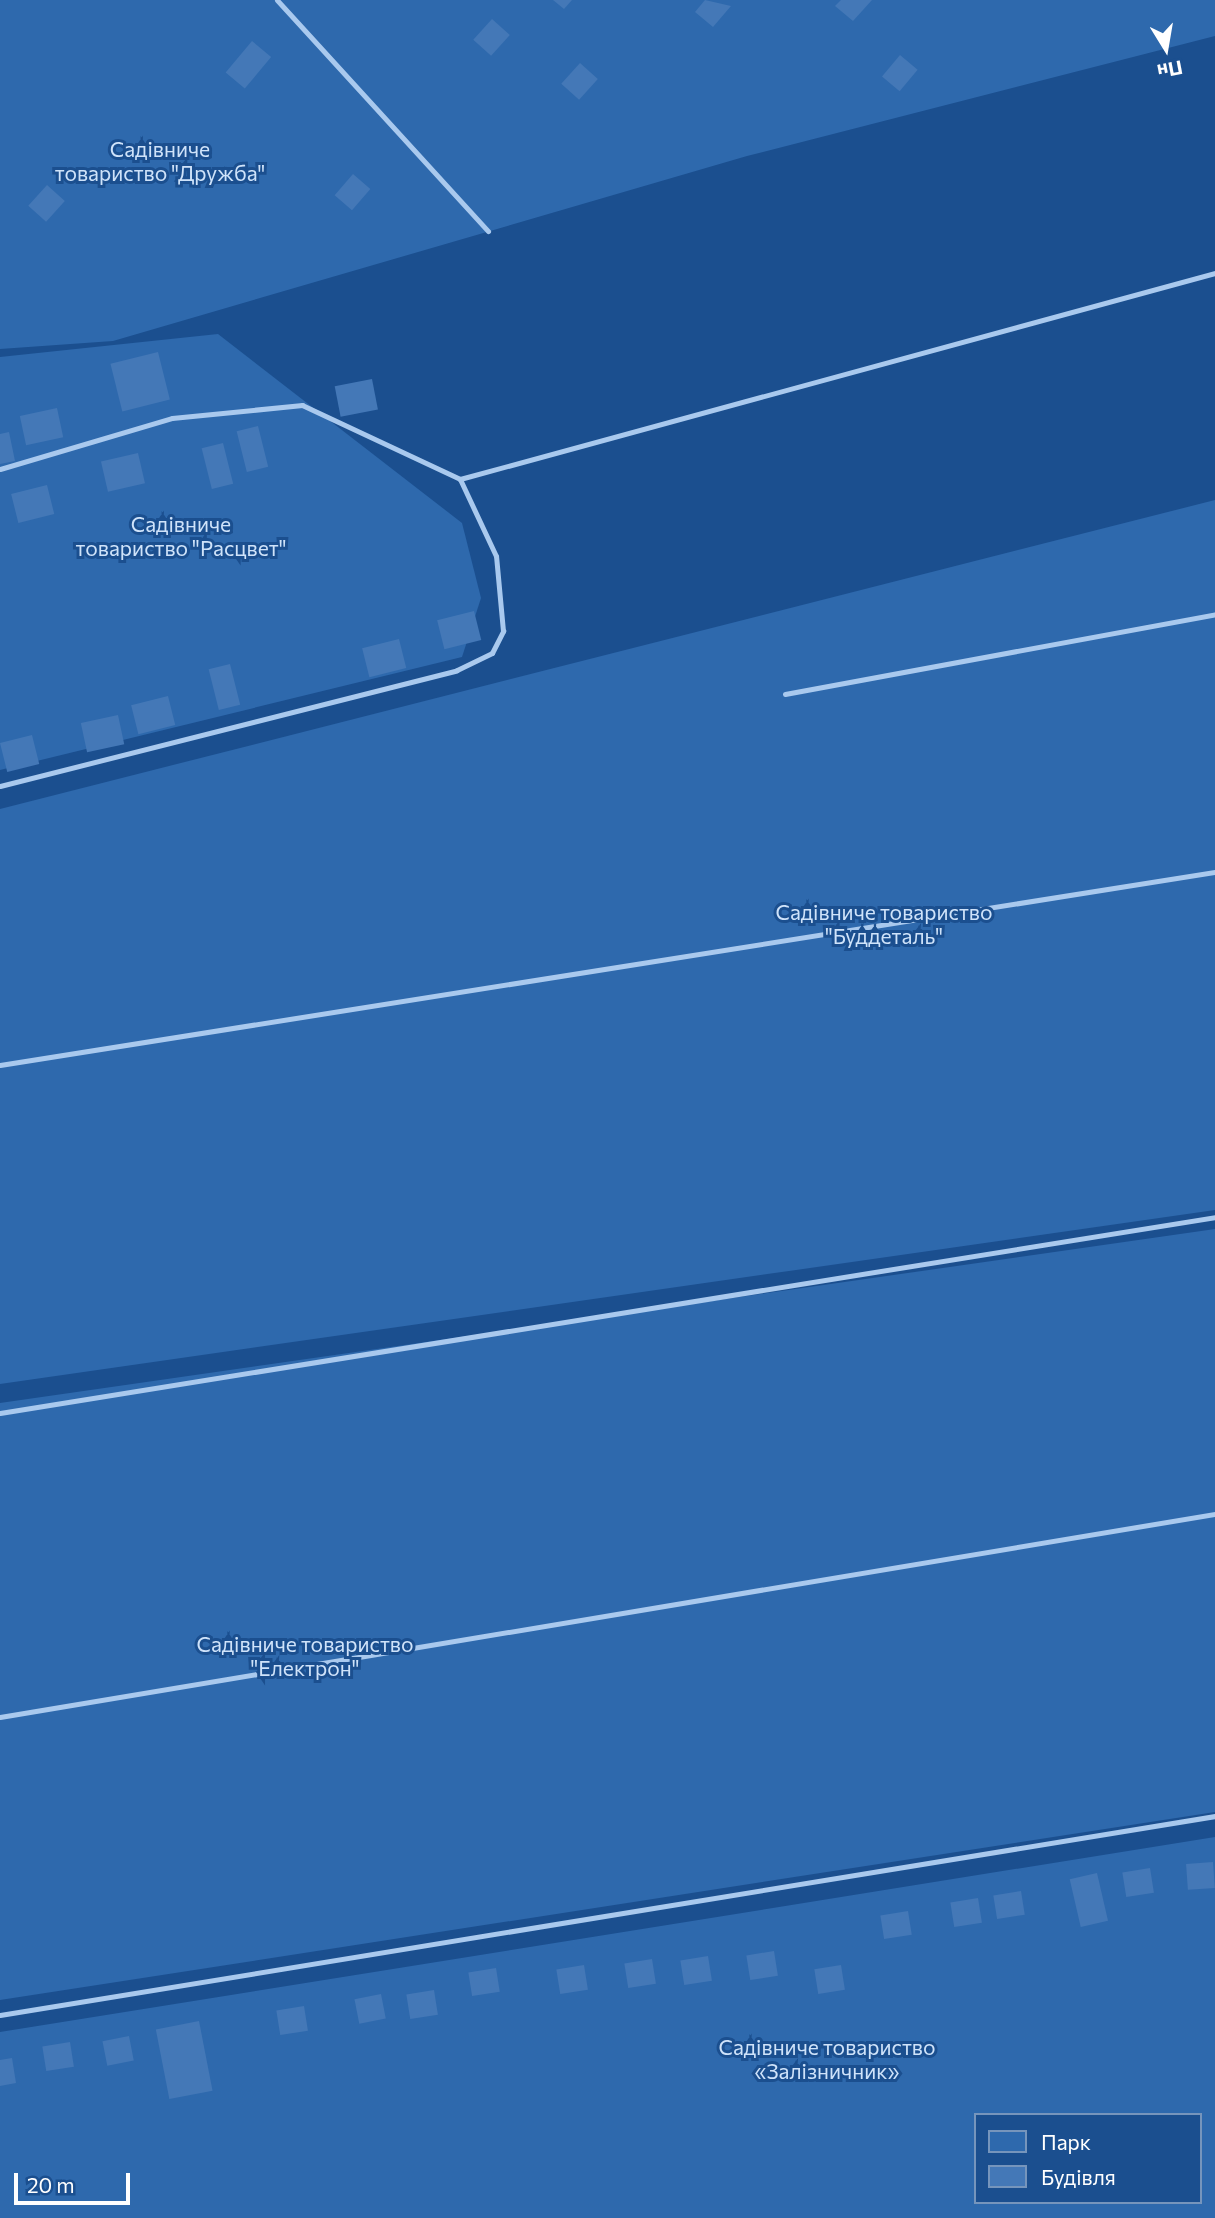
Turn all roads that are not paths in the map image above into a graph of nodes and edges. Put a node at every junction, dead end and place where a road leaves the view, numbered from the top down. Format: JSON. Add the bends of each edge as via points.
{"nodes":[{"id":1,"x":278,"y":0,"type":"edge"},
{"id":2,"x":488,"y":231,"type":"dead end"},
{"id":3,"x":1215,"y":273,"type":"edge"},
{"id":4,"x":0,"y":469,"type":"edge"},
{"id":5,"x":460,"y":479,"type":"junction"},
{"id":6,"x":1215,"y":614,"type":"edge"},
{"id":7,"x":785,"y":694,"type":"dead end"},
{"id":8,"x":0,"y":786,"type":"edge"},
{"id":9,"x":1215,"y":872,"type":"edge"},
{"id":10,"x":0,"y":1065,"type":"edge"},
{"id":11,"x":1215,"y":1217,"type":"edge"},
{"id":12,"x":0,"y":1413,"type":"edge"},
{"id":13,"x":1215,"y":1514,"type":"edge"},
{"id":14,"x":0,"y":1717,"type":"edge"},
{"id":15,"x":1215,"y":1816,"type":"edge"},
{"id":16,"x":0,"y":2015,"type":"edge"}],
"edges":[{"from":1,"to":2,"type":"lane"},
{"from":3,"to":5,"type":"lane"},
{"from":4,"to":5,"type":"lane","via":[[172,418],[302,405]]},
{"from":5,"to":8,"type":"lane","via":[[496,556],[503,631],[492,653],[457,670]]},
{"from":6,"to":7,"type":"lane"},
{"from":9,"to":10,"type":"lane"},
{"from":11,"to":12,"type":"lane"},
{"from":13,"to":14,"type":"lane"},
{"from":15,"to":16,"type":"lane"}]}
